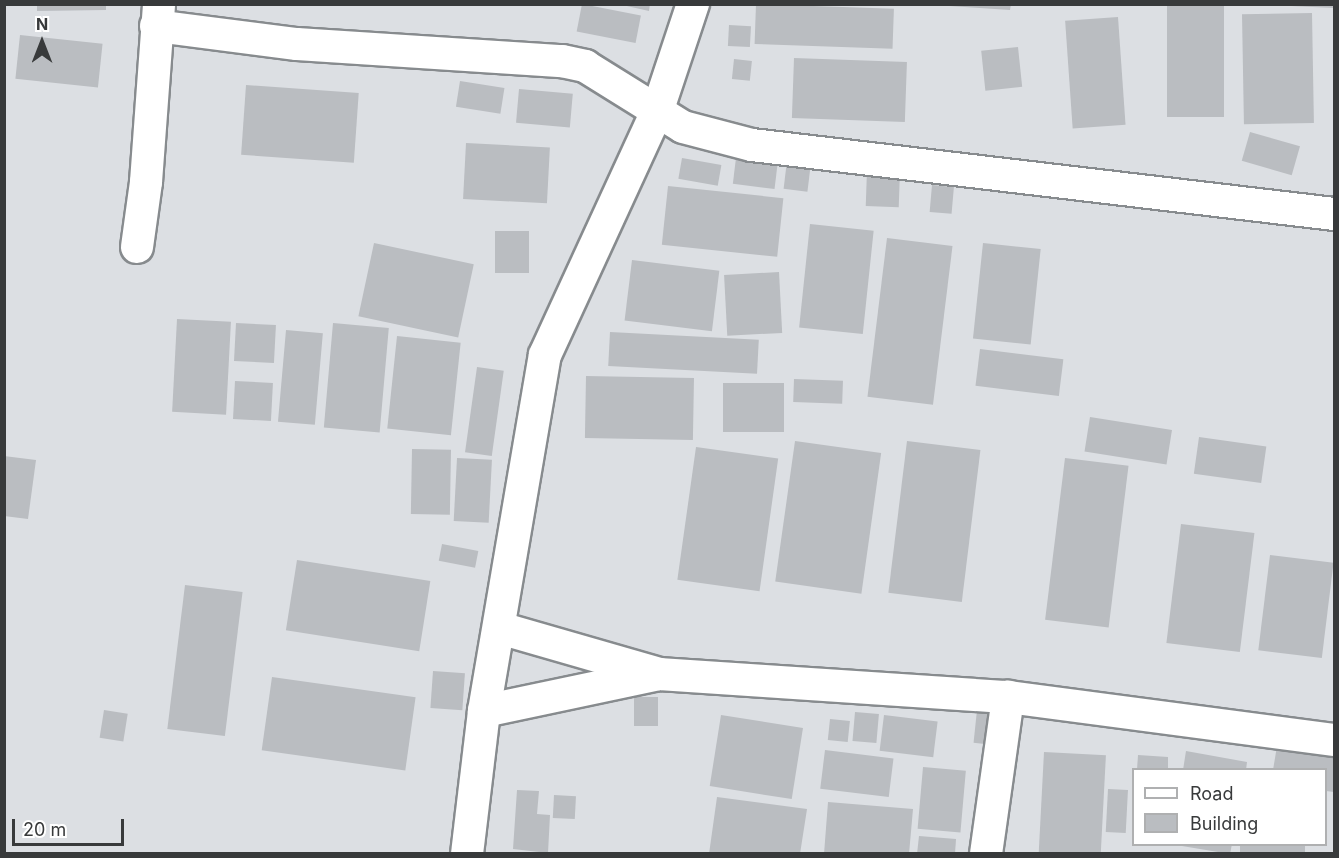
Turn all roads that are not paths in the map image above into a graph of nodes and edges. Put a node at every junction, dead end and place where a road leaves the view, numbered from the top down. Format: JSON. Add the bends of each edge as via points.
{"nodes":[{"id":1,"x":693,"y":4,"type":"edge"},
{"id":2,"x":157,"y":15,"type":"edge"},
{"id":3,"x":658,"y":109,"type":"junction"},
{"id":4,"x":1335,"y":214,"type":"edge"},
{"id":5,"x":137,"y":247,"type":"dead end"},
{"id":6,"x":500,"y":628,"type":"junction"},
{"id":7,"x":658,"y":674,"type":"junction"},
{"id":8,"x":1008,"y":697,"type":"junction"},
{"id":9,"x":484,"y":711,"type":"junction"},
{"id":10,"x":1335,"y":740,"type":"edge"},
{"id":11,"x":467,"y":854,"type":"edge"},
{"id":12,"x":986,"y":854,"type":"edge"}],
"edges":[{"from":1,"to":3,"type":"street"},
{"from":2,"to":3,"type":"street","via":[[297,44],[562,61],[585,66]]},
{"from":2,"to":5,"type":"street","via":[[146,182]]},
{"from":3,"to":4,"type":"street","via":[[683,127],[752,145]]},
{"from":3,"to":6,"type":"street","via":[[545,355]]},
{"from":6,"to":7,"type":"street"},
{"from":6,"to":9,"type":"street"},
{"from":7,"to":8,"type":"street"},
{"from":7,"to":9,"type":"street"},
{"from":8,"to":10,"type":"street"},
{"from":8,"to":12,"type":"street"},
{"from":9,"to":11,"type":"street"}]}
